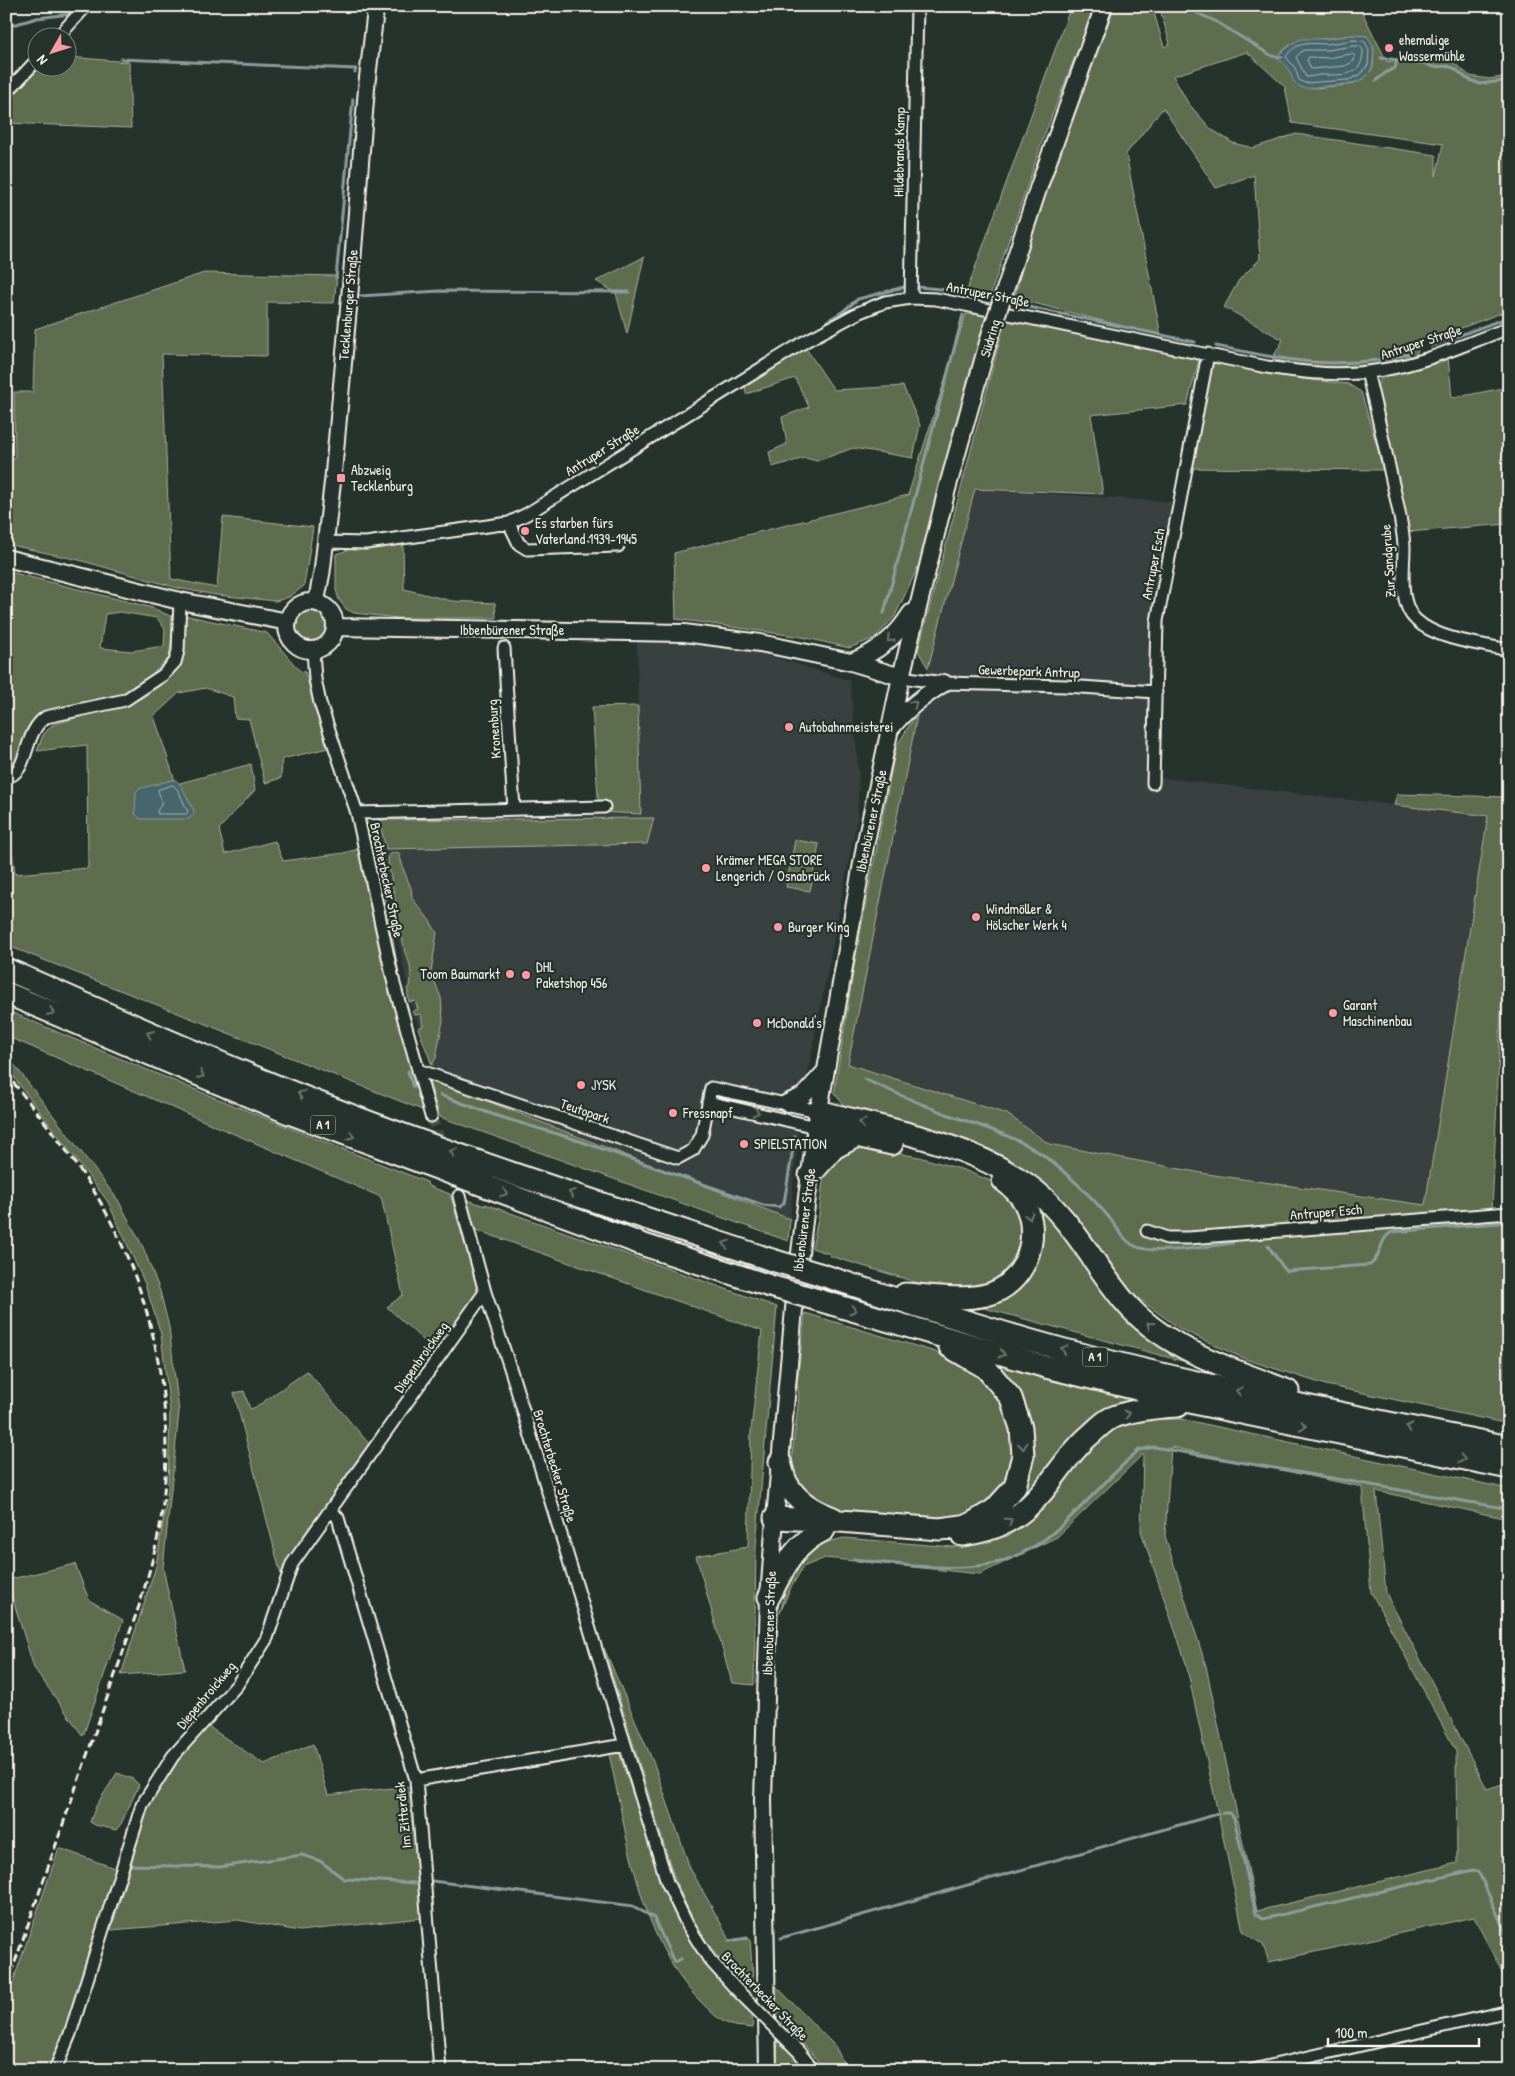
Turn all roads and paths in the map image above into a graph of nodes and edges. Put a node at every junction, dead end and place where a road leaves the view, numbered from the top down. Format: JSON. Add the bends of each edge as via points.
{"nodes":[{"id":1,"x":86,"y":6,"type":"edge"},
{"id":2,"x":376,"y":6,"type":"edge"},
{"id":3,"x":917,"y":6,"type":"edge"},
{"id":4,"x":1104,"y":6,"type":"edge"},
{"id":5,"x":66,"y":28,"type":"edge"},
{"id":6,"x":28,"y":70,"type":"edge"},
{"id":7,"x":6,"y":93,"type":"edge"},
{"id":8,"x":911,"y":298,"type":"junction"},
{"id":9,"x":1509,"y":328,"type":"edge"},
{"id":10,"x":1208,"y":354,"type":"junction"},
{"id":11,"x":1368,"y":372,"type":"junction"},
{"id":12,"x":509,"y":523,"type":"junction"},
{"id":13,"x":325,"y":542,"type":"junction"},
{"id":14,"x":618,"y":546,"type":"dead end"},
{"id":15,"x":6,"y":558,"type":"edge"},
{"id":16,"x":180,"y":601,"type":"junction"},
{"id":17,"x":316,"y":602,"type":"junction"},
{"id":18,"x":918,"y":603,"type":"junction"},
{"id":19,"x":288,"y":622,"type":"junction"},
{"id":20,"x":336,"y":627,"type":"junction"},
{"id":21,"x":504,"y":648,"type":"dead end"},
{"id":22,"x":1509,"y":650,"type":"edge"},
{"id":23,"x":313,"y":651,"type":"junction"},
{"id":24,"x":851,"y":662,"type":"junction"},
{"id":25,"x":901,"y":677,"type":"junction"},
{"id":26,"x":944,"y":683,"type":"junction"},
{"id":27,"x":1156,"y":692,"type":"junction"},
{"id":28,"x":889,"y":730,"type":"junction"},
{"id":29,"x":6,"y":777,"type":"edge"},
{"id":30,"x":1154,"y":783,"type":"dead end"},
{"id":31,"x":604,"y":807,"type":"dead end"},
{"id":32,"x":514,"y":809,"type":"junction"},
{"id":33,"x":357,"y":813,"type":"junction"},
{"id":34,"x":6,"y":969,"type":"edge"},
{"id":35,"x":6,"y":993,"type":"edge"},
{"id":36,"x":418,"y":1070,"type":"junction"},
{"id":37,"x":825,"y":1071,"type":"junction"},
{"id":38,"x":708,"y":1102,"type":"junction"},
{"id":39,"x":787,"y":1103,"type":"junction"},
{"id":40,"x":431,"y":1116,"type":"tunnel mouth"},
{"id":41,"x":817,"y":1119,"type":"junction"},
{"id":42,"x":855,"y":1137,"type":"junction"},
{"id":43,"x":810,"y":1175,"type":"junction"},
{"id":44,"x":459,"y":1196,"type":"dead end"},
{"id":45,"x":1509,"y":1213,"type":"edge"},
{"id":46,"x":1147,"y":1231,"type":"dead end"},
{"id":47,"x":485,"y":1292,"type":"junction"},
{"id":48,"x":873,"y":1292,"type":"junction"},
{"id":49,"x":888,"y":1320,"type":"junction"},
{"id":50,"x":1203,"y":1405,"type":"junction"},
{"id":51,"x":1321,"y":1409,"type":"junction"},
{"id":52,"x":1509,"y":1447,"type":"edge"},
{"id":53,"x":780,"y":1462,"type":"junction"},
{"id":54,"x":1509,"y":1468,"type":"edge"},
{"id":55,"x":331,"y":1510,"type":"junction"},
{"id":56,"x":774,"y":1524,"type":"junction"},
{"id":57,"x":832,"y":1526,"type":"junction"},
{"id":58,"x":770,"y":1597,"type":"junction"},
{"id":59,"x":624,"y":1745,"type":"junction"},
{"id":60,"x":416,"y":1780,"type":"junction"},
{"id":61,"x":1509,"y":2011,"type":"edge"},
{"id":62,"x":55,"y":2070,"type":"edge"},
{"id":63,"x":440,"y":2070,"type":"edge"},
{"id":64,"x":768,"y":2070,"type":"edge"},
{"id":65,"x":813,"y":2070,"type":"edge"},
{"id":66,"x":1253,"y":2070,"type":"edge"}],
"edges":[{"from":1,"to":5,"type":"street"},
{"from":2,"to":13,"type":"street","name":"Tecklenburger Straße"},
{"from":3,"to":8,"type":"street","name":"Hildebrands Kamp"},
{"from":4,"to":18,"type":"main road","name":"Südring","bridge":true,"via":[[1004,290]]},
{"from":6,"to":7,"type":"street"},
{"from":8,"to":10,"type":"street","name":"Antruper Straße","via":[[959,302]]},
{"from":8,"to":12,"type":"street","name":"Antruper Straße","via":[[885,302],[860,312],[804,342]]},
{"from":9,"to":11,"type":"street","name":"Antruper Straße","via":[[1406,365]]},
{"from":10,"to":11,"type":"street","name":"Antruper Straße","via":[[1304,373]]},
{"from":10,"to":27,"type":"street","name":"Antruper Esch","via":[[1157,621]]},
{"from":11,"to":22,"type":"street","name":"Zur Sandgrube","via":[[1399,512],[1404,544],[1404,594],[1408,609],[1415,620],[1430,629],[1454,638]]},
{"from":12,"to":13,"type":"street","name":"Antruper Straße","via":[[366,543]]},
{"from":12,"to":14,"type":"street","via":[[519,544],[527,549]]},
{"from":13,"to":17,"type":"street","name":"Tecklenburger Straße"},
{"from":15,"to":16,"type":"main road"},
{"from":16,"to":19,"type":"main road"},
{"from":16,"to":29,"type":"street","via":[[178,651],[175,662],[163,675],[125,700],[46,717],[37,722],[21,766]]},
{"from":17,"to":19,"type":"main road","via":[[294,609]]},
{"from":17,"to":20,"type":"main road","via":[[330,610]]},
{"from":18,"to":24,"type":"main road","one_way":true,"via":[[900,630],[884,646]]},
{"from":18,"to":25,"type":"main road","name":"Südring"},
{"from":19,"to":23,"type":"main road","via":[[288,631],[297,646]]},
{"from":20,"to":23,"type":"main road","via":[[332,640]]},
{"from":20,"to":24,"type":"main road","name":"Ibbenbürener Straße","via":[[684,633],[760,643]]},
{"from":21,"to":32,"type":"street","name":"Kronenburg"},
{"from":23,"to":33,"type":"street","name":"Brochterbecker Straße","via":[[320,703]]},
{"from":24,"to":25,"type":"main road","name":"Ibbenbürener Straße"},
{"from":25,"to":26,"type":"street","name":"Gewerbepark Antrup"},
{"from":25,"to":28,"type":"main road","name":"Ibbenbürener Straße"},
{"from":26,"to":27,"type":"street","name":"Gewerbepark Antrup"},
{"from":28,"to":26,"type":"main road","one_way":true,"via":[[906,710]]},
{"from":27,"to":30,"type":"street","name":"Antruper Esch"},
{"from":28,"to":37,"type":"main road","name":"Ibbenbürener Straße","via":[[861,865]]},
{"from":31,"to":32,"type":"street"},
{"from":32,"to":33,"type":"street"},
{"from":33,"to":36,"type":"street","name":"Brochterbecker Straße","via":[[394,984]]},
{"from":48,"to":34,"type":"highway","number":"A 1","one_way":true,"bridge":true,"via":[[596,1202],[373,1123],[148,1033]]},
{"from":35,"to":49,"type":"highway","number":"A 1","one_way":true,"bridge":true,"via":[[298,1116],[644,1245]]},
{"from":36,"to":38,"type":"street","name":"Teutopark","via":[[678,1158],[694,1150],[702,1135]]},
{"from":36,"to":40,"type":"street","name":"Brochterbecker Straße"},
{"from":37,"to":39,"type":"main road","via":[[803,1096]]},
{"from":37,"to":41,"type":"main road","name":"Ibbenbürener Straße"},
{"from":38,"to":39,"type":"street","name":"Teutopark","via":[[711,1088]]},
{"from":38,"to":41,"type":"street","one_way":true},
{"from":39,"to":41,"type":"street","name":"Teutopark"},
{"from":41,"to":42,"type":"highway"},
{"from":41,"to":43,"type":"main road","name":"Ibbenbürener Straße"},
{"from":51,"to":41,"type":"highway","one_way":true,"via":[[1296,1394],[1190,1352],[1154,1329],[1124,1301],[1067,1221],[1044,1198],[1001,1169],[927,1140]]},
{"from":42,"to":43,"type":"highway","via":[[834,1148]]},
{"from":42,"to":48,"type":"highway","one_way":true,"via":[[935,1153],[985,1169],[1005,1180],[1018,1193],[1032,1226],[1030,1248],[1021,1270],[1012,1280],[988,1295],[954,1298]]},
{"from":43,"to":53,"type":"main road","name":"Ibbenbürener Straße"},
{"from":44,"to":47,"type":"street","name":"Brochterbecker Straße"},
{"from":45,"to":46,"type":"street","name":"Antruper Esch","via":[[1189,1238],[1167,1238]]},
{"from":47,"to":55,"type":"street","name":"Diepenbroickweg"},
{"from":47,"to":59,"type":"street","name":"Brochterbecker Straße"},
{"from":51,"to":48,"type":"highway","number":"A 1","one_way":true,"via":[[1062,1349]]},
{"from":49,"to":50,"type":"highway","number":"A 1","one_way":true,"via":[[1046,1367]]},
{"from":49,"to":57,"type":"highway","one_way":true,"via":[[949,1346],[986,1368],[1012,1398],[1021,1428],[1024,1455],[1015,1487],[994,1510],[968,1525],[940,1529]]},
{"from":50,"to":54,"type":"highway","number":"A 1","one_way":true},
{"from":57,"to":50,"type":"highway","one_way":true,"via":[[954,1536],[999,1528],[1026,1510],[1082,1441],[1110,1419],[1153,1407]]},
{"from":52,"to":51,"type":"highway","number":"A 1","one_way":true},
{"from":53,"to":56,"type":"main road","name":"Ibbenbürener Straße"},
{"from":53,"to":57,"type":"highway","via":[[788,1485]]},
{"from":55,"to":60,"type":"street","name":"Im Zitterdiek","via":[[338,1518]]},
{"from":55,"to":62,"type":"street","name":"Diepenbroickweg","via":[[292,1564],[267,1638],[238,1685],[174,1756],[142,1805],[70,2034]]},
{"from":56,"to":57,"type":"highway"},
{"from":56,"to":58,"type":"main road","name":"Ibbenbürener Straße"},
{"from":57,"to":58,"type":"highway","via":[[810,1537],[788,1560]]},
{"from":58,"to":64,"type":"main road","name":"Ibbenbürener Straße","via":[[763,1800]]},
{"from":59,"to":60,"type":"street"},
{"from":59,"to":65,"type":"street","name":"Brochterbecker Straße","bridge":true,"via":[[667,1882],[687,1924],[709,1959]]},
{"from":60,"to":63,"type":"street","name":"Im Zitterdiek"},
{"from":61,"to":66,"type":"street"}]}
